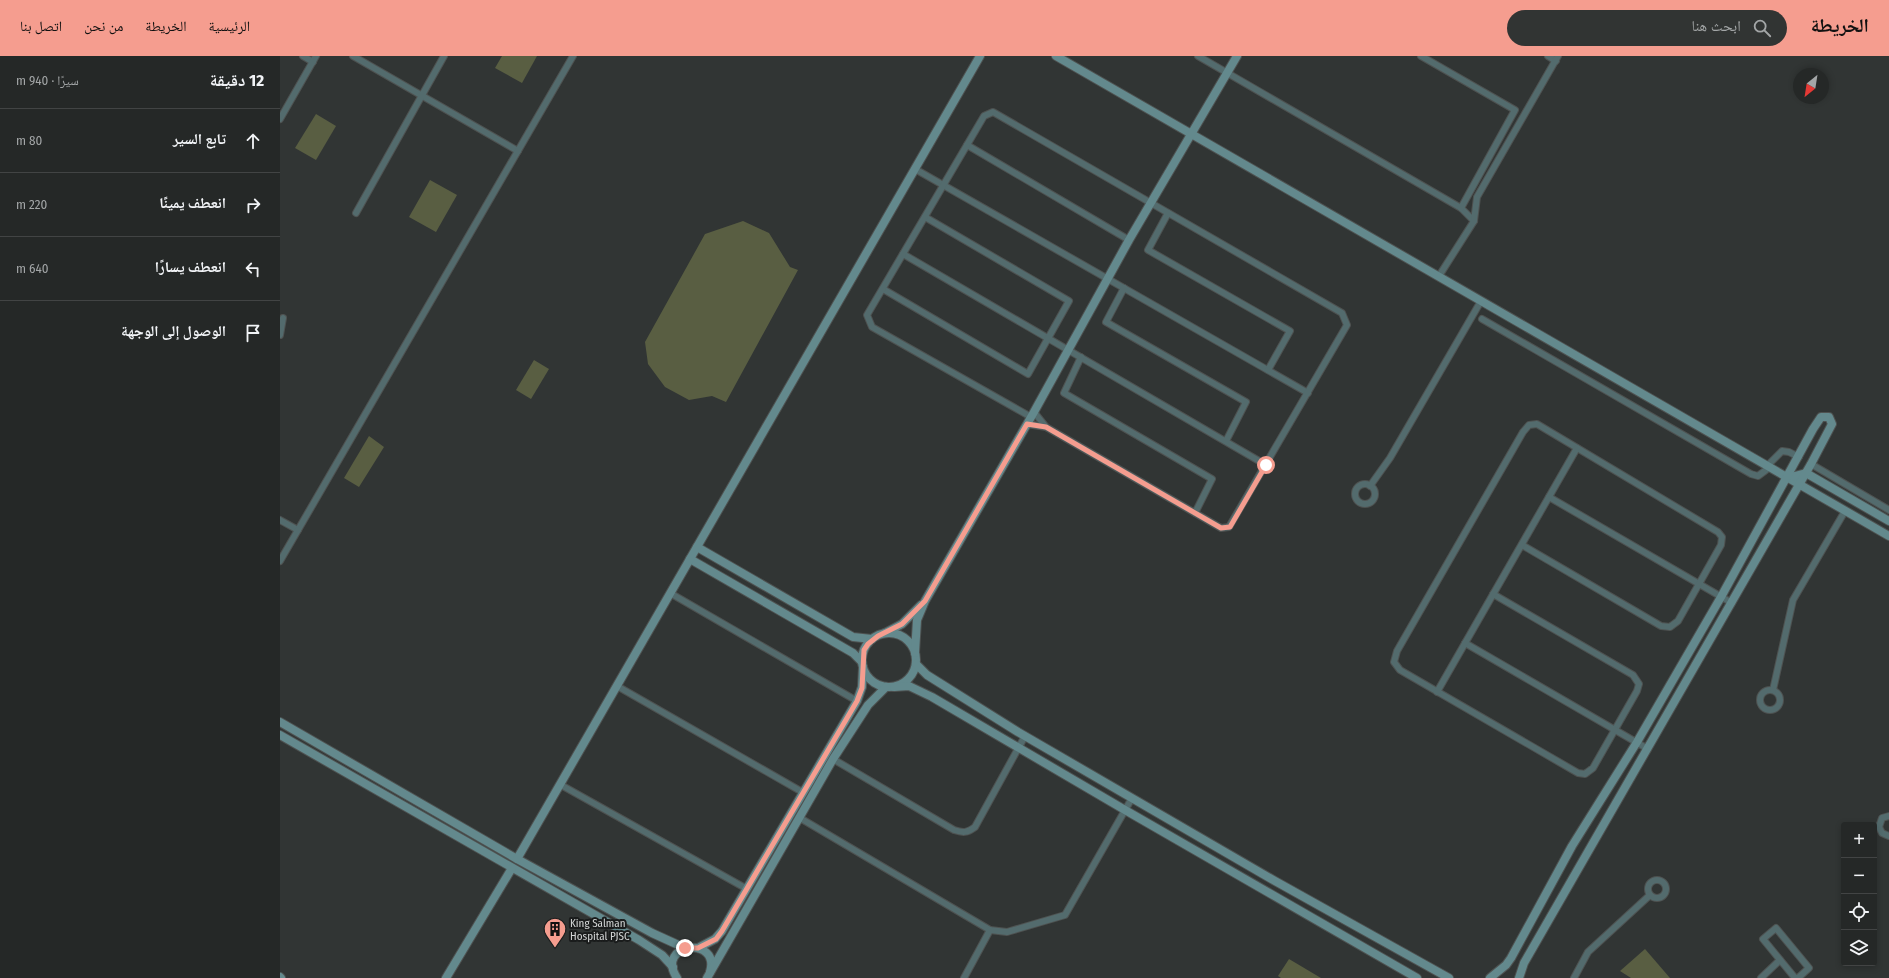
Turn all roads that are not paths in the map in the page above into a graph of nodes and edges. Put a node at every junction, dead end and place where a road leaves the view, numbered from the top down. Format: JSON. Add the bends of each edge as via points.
{"nodes":[{"id":1,"x":303,"y":56,"type":"edge"},
{"id":2,"x":353,"y":56,"type":"edge"},
{"id":3,"x":444,"y":56,"type":"edge"},
{"id":4,"x":573,"y":56,"type":"edge"},
{"id":5,"x":980,"y":56,"type":"edge"},
{"id":6,"x":1056,"y":56,"type":"edge"},
{"id":7,"x":1198,"y":56,"type":"edge"},
{"id":8,"x":1237,"y":56,"type":"edge"},
{"id":9,"x":1421,"y":56,"type":"edge"},
{"id":10,"x":1548,"y":56,"type":"edge"},
{"id":11,"x":1557,"y":58,"type":"edge"},
{"id":12,"x":314,"y":59,"type":"edge"},
{"id":13,"x":1227,"y":73,"type":"junction"},
{"id":14,"x":421,"y":96,"type":"junction"},
{"id":15,"x":1529,"y":107,"type":"junction"},
{"id":16,"x":1515,"y":110,"type":"junction"},
{"id":17,"x":280,"y":119,"type":"edge"},
{"id":18,"x":1192,"y":134,"type":"junction"},
{"id":19,"x":967,"y":145,"type":"junction"},
{"id":20,"x":518,"y":151,"type":"junction"},
{"id":21,"x":915,"y":169,"type":"junction"},
{"id":22,"x":944,"y":185,"type":"junction"},
{"id":23,"x":1151,"y":203,"type":"junction"},
{"id":24,"x":1461,"y":208,"type":"junction"},
{"id":25,"x":356,"y":213,"type":"dead end"},
{"id":26,"x":1168,"y":213,"type":"junction"},
{"id":27,"x":925,"y":217,"type":"junction"},
{"id":28,"x":1474,"y":221,"type":"junction"},
{"id":29,"x":1129,"y":240,"type":"junction"},
{"id":30,"x":903,"y":254,"type":"junction"},
{"id":31,"x":1439,"y":276,"type":"junction"},
{"id":32,"x":1109,"y":279,"type":"junction"},
{"id":33,"x":1124,"y":288,"type":"junction"},
{"id":34,"x":883,"y":289,"type":"junction"},
{"id":35,"x":1481,"y":301,"type":"junction"},
{"id":36,"x":283,"y":318,"type":"dead end"},
{"id":37,"x":1482,"y":318,"type":"dead end"},
{"id":38,"x":280,"y":335,"type":"edge"},
{"id":39,"x":1048,"y":338,"type":"junction"},
{"id":40,"x":1068,"y":350,"type":"junction"},
{"id":41,"x":1081,"y":357,"type":"junction"},
{"id":42,"x":1268,"y":370,"type":"junction"},
{"id":43,"x":1308,"y":393,"type":"junction"},
{"id":44,"x":1032,"y":414,"type":"junction"},
{"id":45,"x":1027,"y":424,"type":"junction"},
{"id":46,"x":1046,"y":427,"type":"junction"},
{"id":47,"x":1226,"y":441,"type":"junction"},
{"id":48,"x":1577,"y":448,"type":"junction"},
{"id":49,"x":1799,"y":457,"type":"junction"},
{"id":50,"x":1770,"y":463,"type":"dead end"},
{"id":51,"x":1811,"y":464,"type":"junction"},
{"id":52,"x":1266,"y":465,"type":"junction"},
{"id":53,"x":1766,"y":470,"type":"dead end"},
{"id":54,"x":1806,"y":473,"type":"junction"},
{"id":55,"x":1787,"y":478,"type":"junction"},
{"id":56,"x":1799,"y":485,"type":"junction"},
{"id":57,"x":1370,"y":486,"type":"dead end"},
{"id":58,"x":1549,"y":497,"type":"junction"},
{"id":59,"x":1889,"y":510,"type":"edge"},
{"id":60,"x":1845,"y":511,"type":"junction"},
{"id":61,"x":1195,"y":513,"type":"junction"},
{"id":62,"x":280,"y":520,"type":"edge"},
{"id":63,"x":1889,"y":521,"type":"edge"},
{"id":64,"x":298,"y":530,"type":"junction"},
{"id":65,"x":1889,"y":536,"type":"edge"},
{"id":66,"x":1522,"y":545,"type":"junction"},
{"id":67,"x":697,"y":547,"type":"junction"},
{"id":68,"x":690,"y":559,"type":"junction"},
{"id":69,"x":280,"y":561,"type":"edge"},
{"id":70,"x":1699,"y":583,"type":"junction"},
{"id":71,"x":670,"y":593,"type":"junction"},
{"id":72,"x":1493,"y":594,"type":"junction"},
{"id":73,"x":1721,"y":597,"type":"junction"},
{"id":74,"x":925,"y":601,"type":"junction"},
{"id":75,"x":1732,"y":603,"type":"junction"},
{"id":76,"x":884,"y":634,"type":"junction"},
{"id":77,"x":872,"y":639,"type":"junction"},
{"id":78,"x":1465,"y":643,"type":"junction"},
{"id":79,"x":915,"y":653,"type":"junction"},
{"id":80,"x":863,"y":664,"type":"junction"},
{"id":81,"x":916,"y":664,"type":"junction"},
{"id":82,"x":617,"y":686,"type":"junction"},
{"id":83,"x":890,"y":687,"type":"junction"},
{"id":84,"x":1773,"y":690,"type":"dead end"},
{"id":85,"x":1437,"y":692,"type":"junction"},
{"id":86,"x":857,"y":701,"type":"junction"},
{"id":87,"x":280,"y":722,"type":"edge"},
{"id":88,"x":1615,"y":730,"type":"junction"},
{"id":89,"x":280,"y":735,"type":"edge"},
{"id":90,"x":1025,"y":736,"type":"junction"},
{"id":91,"x":308,"y":738,"type":"junction"},
{"id":92,"x":1637,"y":742,"type":"junction"},
{"id":93,"x":322,"y":746,"type":"junction"},
{"id":94,"x":302,"y":748,"type":"junction"},
{"id":95,"x":1018,"y":748,"type":"junction"},
{"id":96,"x":1648,"y":749,"type":"junction"},
{"id":97,"x":316,"y":756,"type":"junction"},
{"id":98,"x":833,"y":759,"type":"junction"},
{"id":99,"x":561,"y":785,"type":"junction"},
{"id":100,"x":804,"y":793,"type":"junction"},
{"id":101,"x":1132,"y":798,"type":"junction"},
{"id":102,"x":1125,"y":810,"type":"junction"},
{"id":103,"x":1889,"y":816,"type":"edge"},
{"id":104,"x":800,"y":818,"type":"junction"},
{"id":105,"x":1889,"y":836,"type":"edge"},
{"id":106,"x":517,"y":859,"type":"junction"},
{"id":107,"x":512,"y":868,"type":"junction"},
{"id":108,"x":747,"y":889,"type":"junction"},
{"id":109,"x":1650,"y":895,"type":"dead end"},
{"id":110,"x":990,"y":930,"type":"junction"},
{"id":111,"x":685,"y":948,"type":"junction"},
{"id":112,"x":698,"y":948,"type":"junction"},
{"id":113,"x":1780,"y":960,"type":"junction"},
{"id":114,"x":675,"y":974,"type":"edge"},
{"id":115,"x":707,"y":977,"type":"edge"},
{"id":116,"x":446,"y":978,"type":"edge"},
{"id":117,"x":964,"y":978,"type":"edge"},
{"id":118,"x":1417,"y":978,"type":"edge"},
{"id":119,"x":1448,"y":978,"type":"edge"},
{"id":120,"x":1490,"y":978,"type":"edge"},
{"id":121,"x":1519,"y":978,"type":"edge"},
{"id":122,"x":1574,"y":978,"type":"edge"},
{"id":123,"x":1761,"y":978,"type":"edge"},
{"id":124,"x":1796,"y":978,"type":"edge"}],
"edges":[{"from":1,"to":12,"type":"street"},
{"from":2,"to":14,"type":"street"},
{"from":3,"to":14,"type":"street"},
{"from":4,"to":20,"type":"street"},
{"from":5,"to":21,"type":"street"},
{"from":6,"to":18,"type":"street"},
{"from":7,"to":13,"type":"street"},
{"from":8,"to":13,"type":"street"},
{"from":9,"to":16,"type":"street"},
{"from":10,"to":11,"type":"street"},
{"from":11,"to":15,"type":"street"},
{"from":12,"to":17,"type":"street"},
{"from":13,"to":18,"type":"street"},
{"from":13,"to":24,"type":"street"},
{"from":14,"to":20,"type":"street"},
{"from":14,"to":25,"type":"street"},
{"from":15,"to":16,"type":"street"},
{"from":15,"to":28,"type":"street","via":[[1477,197]]},
{"from":16,"to":24,"type":"street"},
{"from":18,"to":23,"type":"street"},
{"from":18,"to":31,"type":"street"},
{"from":19,"to":22,"type":"street"},
{"from":19,"to":23,"type":"street","via":[[984,116],[993,112]]},
{"from":19,"to":29,"type":"street"},
{"from":20,"to":64,"type":"street"},
{"from":21,"to":22,"type":"street"},
{"from":21,"to":67,"type":"street"},
{"from":22,"to":27,"type":"street"},
{"from":22,"to":32,"type":"street"},
{"from":23,"to":26,"type":"street"},
{"from":23,"to":29,"type":"street"},
{"from":24,"to":28,"type":"street"},
{"from":26,"to":42,"type":"street","via":[[1148,250],[1290,331]]},
{"from":26,"to":43,"type":"street","via":[[1342,313],[1347,325]]},
{"from":27,"to":30,"type":"street"},
{"from":27,"to":39,"type":"street","via":[[1069,301]]},
{"from":28,"to":31,"type":"street"},
{"from":29,"to":32,"type":"street"},
{"from":30,"to":34,"type":"street"},
{"from":30,"to":39,"type":"street"},
{"from":31,"to":35,"type":"street"},
{"from":32,"to":33,"type":"street"},
{"from":32,"to":40,"type":"street"},
{"from":33,"to":42,"type":"street"},
{"from":33,"to":47,"type":"street","via":[[1106,322],[1246,402]]},
{"from":34,"to":39,"type":"street","via":[[1028,374]]},
{"from":34,"to":44,"type":"street","via":[[867,315],[872,326]]},
{"from":35,"to":55,"type":"street"},
{"from":35,"to":57,"type":"street","via":[[1390,458]]},
{"from":36,"to":38,"type":"street"},
{"from":37,"to":53,"type":"street","via":[[1750,474],[1758,476]]},
{"from":39,"to":40,"type":"street"},
{"from":40,"to":41,"type":"street"},
{"from":40,"to":44,"type":"street"},
{"from":41,"to":47,"type":"street"},
{"from":41,"to":61,"type":"street","via":[[1064,393],[1212,479]]},
{"from":42,"to":43,"type":"street"},
{"from":43,"to":52,"type":"street"},
{"from":44,"to":45,"type":"street"},
{"from":44,"to":46,"type":"street"},
{"from":45,"to":46,"type":"street"},
{"from":45,"to":74,"type":"street"},
{"from":46,"to":61,"type":"street"},
{"from":47,"to":52,"type":"street"},
{"from":48,"to":58,"type":"street"},
{"from":48,"to":70,"type":"street","via":[[1718,532],[1722,537],[1721,545]]},
{"from":48,"to":85,"type":"street","via":[[1537,424],[1529,425],[1511,452],[1397,651],[1394,662],[1400,670]]},
{"from":49,"to":50,"type":"street","via":[[1782,451]]},
{"from":49,"to":51,"type":"street","via":[[1821,417],[1829,417],[1832,424]]},
{"from":49,"to":55,"type":"street"},
{"from":51,"to":54,"type":"street"},
{"from":51,"to":59,"type":"street"},
{"from":52,"to":61,"type":"street","via":[[1230,527],[1221,528]]},
{"from":54,"to":55,"type":"street"},
{"from":54,"to":56,"type":"street"},
{"from":54,"to":63,"type":"street"},
{"from":55,"to":56,"type":"street"},
{"from":55,"to":73,"type":"street"},
{"from":56,"to":60,"type":"street"},
{"from":56,"to":75,"type":"street"},
{"from":58,"to":66,"type":"street"},
{"from":58,"to":70,"type":"street"},
{"from":60,"to":65,"type":"street"},
{"from":60,"to":84,"type":"street","via":[[1793,600]]},
{"from":62,"to":64,"type":"street"},
{"from":64,"to":69,"type":"street"},
{"from":66,"to":70,"type":"street","via":[[1661,626],[1670,627],[1678,621]]},
{"from":66,"to":72,"type":"street"},
{"from":67,"to":68,"type":"street"},
{"from":67,"to":77,"type":"street","via":[[853,637]]},
{"from":68,"to":71,"type":"street"},
{"from":68,"to":80,"type":"street","via":[[853,653]]},
{"from":70,"to":73,"type":"street"},
{"from":71,"to":82,"type":"street"},
{"from":71,"to":86,"type":"street"},
{"from":72,"to":78,"type":"street"},
{"from":72,"to":88,"type":"street","via":[[1633,675],[1639,684],[1637,691]]},
{"from":73,"to":75,"type":"street"},
{"from":73,"to":92,"type":"street"},
{"from":74,"to":76,"type":"street","via":[[902,624]]},
{"from":74,"to":79,"type":"street","via":[[917,620]]},
{"from":75,"to":96,"type":"street"},
{"from":76,"to":77,"type":"street"},
{"from":76,"to":79,"type":"street","via":[[900,635]]},
{"from":77,"to":80,"type":"street","via":[[864,650]]},
{"from":78,"to":85,"type":"street"},
{"from":78,"to":88,"type":"street"},
{"from":79,"to":81,"type":"street"},
{"from":80,"to":83,"type":"street","via":[[872,680]]},
{"from":80,"to":86,"type":"street","via":[[862,688]]},
{"from":81,"to":83,"type":"street","via":[[909,679]]},
{"from":81,"to":90,"type":"street","via":[[927,675]]},
{"from":82,"to":99,"type":"street"},
{"from":82,"to":100,"type":"street"},
{"from":83,"to":95,"type":"street","via":[[909,686]]},
{"from":83,"to":98,"type":"street","via":[[868,705]]},
{"from":85,"to":88,"type":"street","via":[[1578,774],[1586,774],[1593,768]]},
{"from":86,"to":100,"type":"street"},
{"from":87,"to":91,"type":"street"},
{"from":88,"to":92,"type":"street"},
{"from":89,"to":94,"type":"street"},
{"from":90,"to":95,"type":"street"},
{"from":90,"to":101,"type":"street"},
{"from":91,"to":93,"type":"street"},
{"from":91,"to":94,"type":"street"},
{"from":92,"to":96,"type":"street"},
{"from":92,"to":120,"type":"street","via":[[1572,846],[1511,958]]},
{"from":93,"to":97,"type":"street"},
{"from":93,"to":106,"type":"street"},
{"from":94,"to":97,"type":"street"},
{"from":95,"to":98,"type":"street","via":[[975,827],[962,833]]},
{"from":95,"to":102,"type":"street"},
{"from":96,"to":121,"type":"street","via":[[1524,963]]},
{"from":97,"to":107,"type":"street"},
{"from":98,"to":104,"type":"street"},
{"from":99,"to":106,"type":"street"},
{"from":99,"to":108,"type":"street"},
{"from":100,"to":108,"type":"street"},
{"from":101,"to":102,"type":"street"},
{"from":101,"to":119,"type":"street"},
{"from":102,"to":110,"type":"street","via":[[1065,915],[1007,932]]},
{"from":102,"to":118,"type":"street"},
{"from":103,"to":105,"type":"street","via":[[1882,818],[1879,824],[1882,833]]},
{"from":104,"to":110,"type":"street"},
{"from":104,"to":115,"type":"street"},
{"from":106,"to":111,"type":"street","via":[[652,933]]},
{"from":107,"to":114,"type":"street","via":[[639,940],[662,955]]},
{"from":107,"to":116,"type":"street"},
{"from":108,"to":112,"type":"street","via":[[716,939]]},
{"from":109,"to":122,"type":"street","via":[[1588,952]]},
{"from":110,"to":117,"type":"street"},
{"from":111,"to":112,"type":"street"},
{"from":111,"to":114,"type":"street","via":[[676,955]]},
{"from":112,"to":115,"type":"street","via":[[710,959]]},
{"from":113,"to":123,"type":"street"},
{"from":113,"to":124,"type":"street"},
{"from":113,"to":124,"type":"street","via":[[1763,939],[1776,928],[1809,968]]}]}
